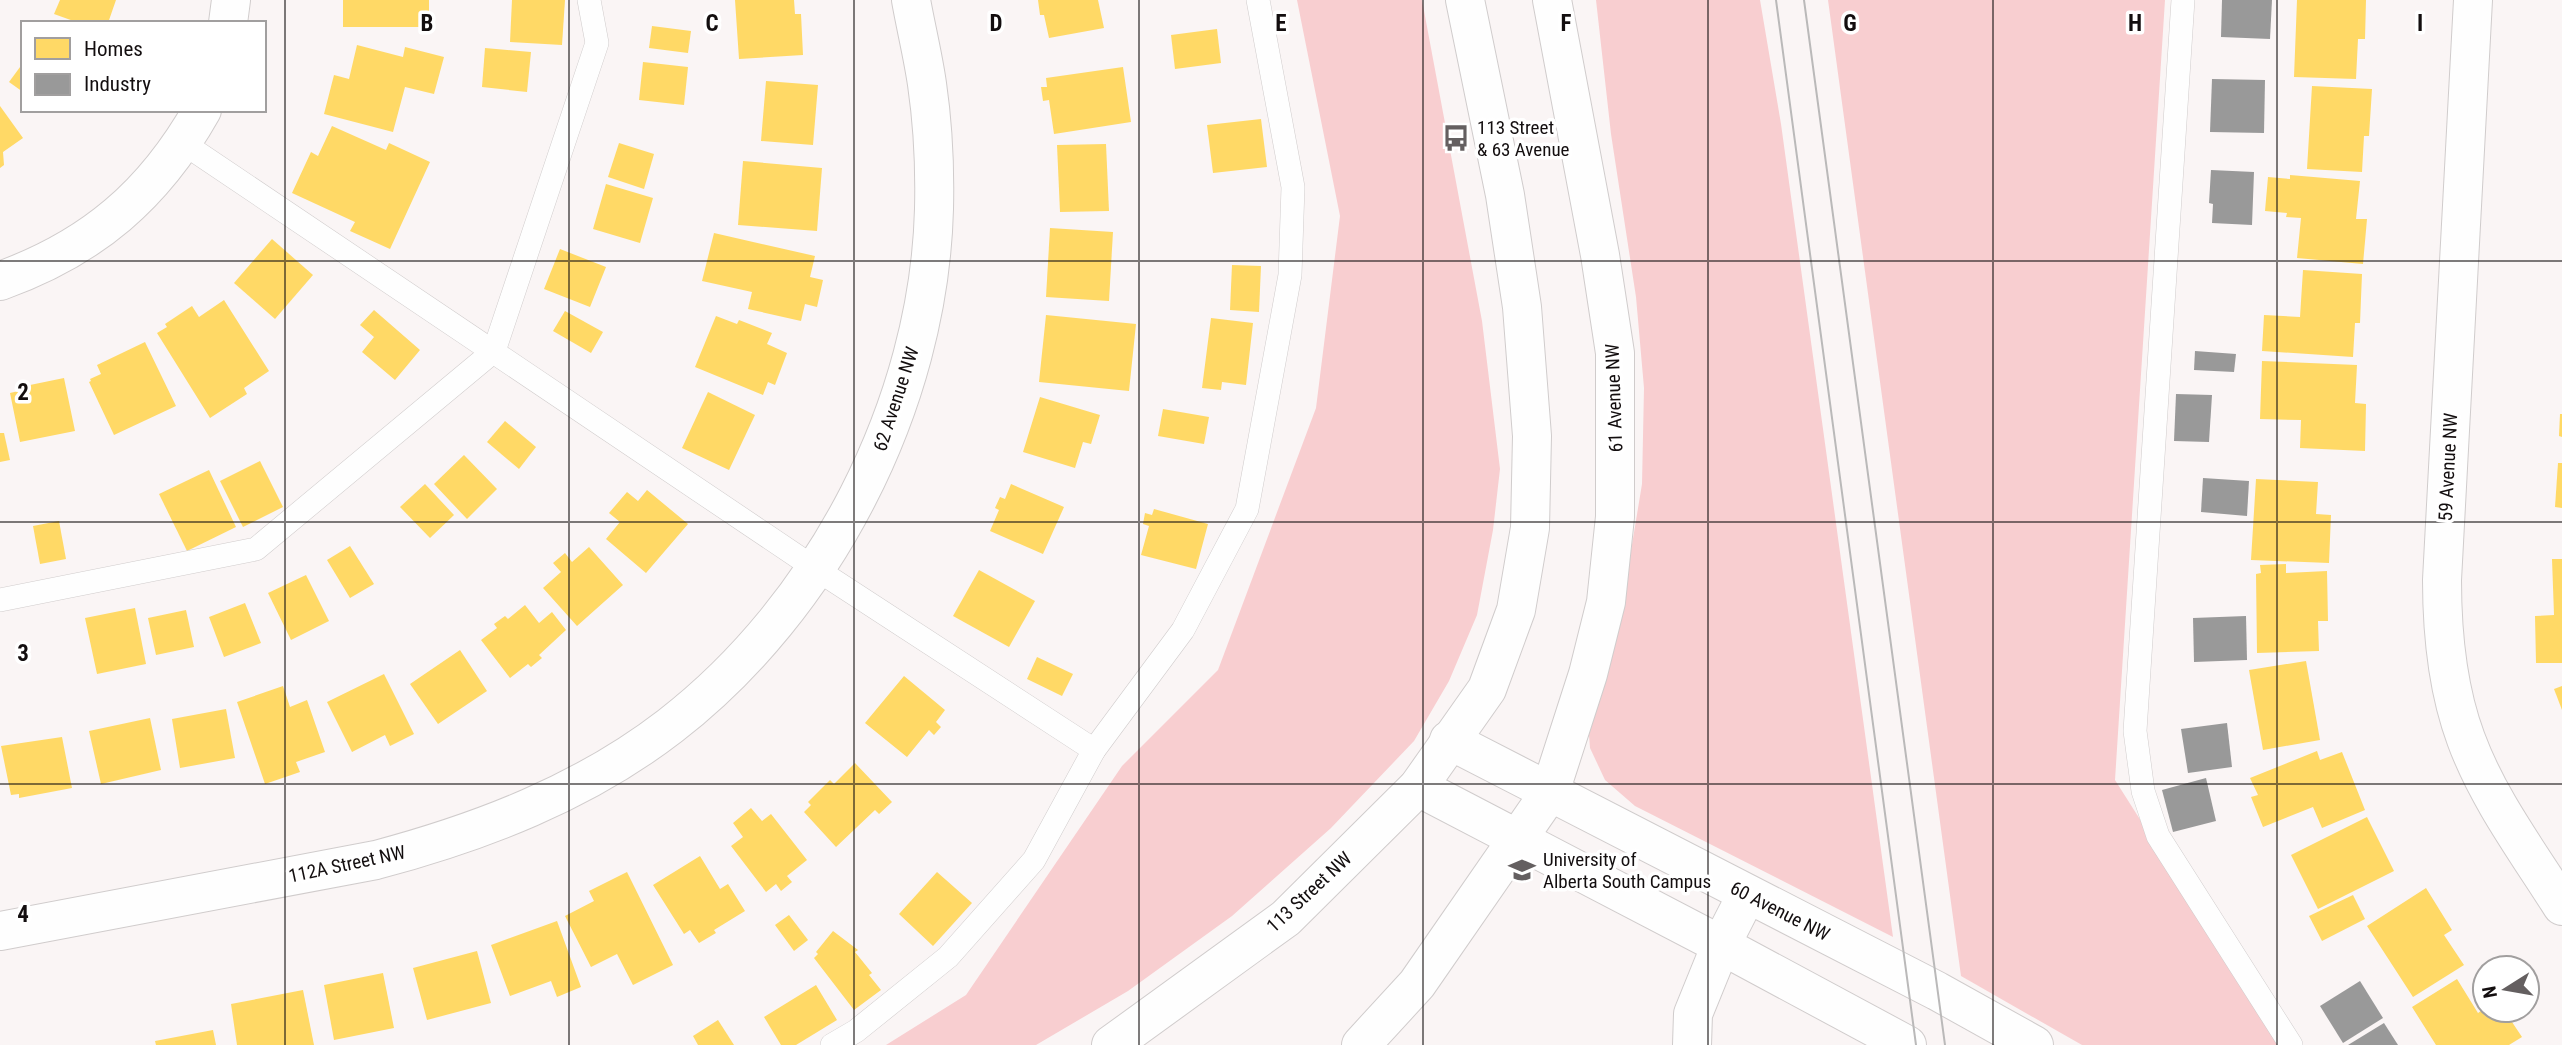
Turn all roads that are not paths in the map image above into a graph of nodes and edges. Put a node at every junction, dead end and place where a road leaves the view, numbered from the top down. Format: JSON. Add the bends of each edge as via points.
{"nodes":[{"id":1,"x":231,"y":0,"type":"edge"},
{"id":2,"x":589,"y":0,"type":"edge"},
{"id":3,"x":911,"y":0,"type":"edge"},
{"id":4,"x":1258,"y":0,"type":"edge"},
{"id":5,"x":1465,"y":0,"type":"edge"},
{"id":6,"x":1552,"y":0,"type":"edge"},
{"id":7,"x":2183,"y":0,"type":"edge"},
{"id":8,"x":2473,"y":0,"type":"edge"},
{"id":9,"x":228,"y":21,"type":"edge"},
{"id":10,"x":201,"y":112,"type":"edge"},
{"id":11,"x":183,"y":143,"type":"junction"},
{"id":12,"x":0,"y":281,"type":"edge"},
{"id":13,"x":494,"y":351,"type":"junction"},
{"id":14,"x":816,"y":569,"type":"junction"},
{"id":15,"x":0,"y":600,"type":"edge"},
{"id":16,"x":669,"y":726,"type":"joint"},
{"id":17,"x":1449,"y":740,"type":"junction"},
{"id":18,"x":1094,"y":750,"type":"junction"},
{"id":19,"x":1418,"y":786,"type":"junction"},
{"id":20,"x":1550,"y":792,"type":"junction"},
{"id":21,"x":1517,"y":838,"type":"junction"},
{"id":22,"x":1747,"y":894,"type":"junction"},
{"id":23,"x":2562,"y":906,"type":"edge"},
{"id":24,"x":0,"y":931,"type":"edge"},
{"id":25,"x":1721,"y":944,"type":"junction"},
{"id":26,"x":832,"y":1045,"type":"edge"},
{"id":27,"x":1111,"y":1045,"type":"edge"},
{"id":28,"x":1361,"y":1045,"type":"edge"},
{"id":29,"x":1692,"y":1045,"type":"edge"},
{"id":30,"x":1907,"y":1045,"type":"edge"},
{"id":31,"x":2034,"y":1045,"type":"edge"},
{"id":32,"x":2291,"y":1045,"type":"edge"}],
"edges":[{"from":1,"to":9,"type":"street"},
{"from":2,"to":13,"type":"lane","via":[[597,43]]},
{"from":3,"to":14,"type":"street","name":"62 Avenue NW","via":[[928,85],[933,148],[928,275],[900,398],[855,503]]},
{"from":4,"to":18,"type":"lane","via":[[1293,187],[1290,275],[1247,509],[1183,630]]},
{"from":5,"to":17,"type":"street","via":[[1507,207],[1522,307],[1532,436],[1530,528],[1516,610],[1487,690]]},
{"from":6,"to":20,"type":"street","name":"61 Avenue NW","via":[[1615,353],[1617,448],[1606,602]]},
{"from":7,"to":32,"type":"lane","via":[[2135,731],[2143,791],[2158,836]]},
{"from":8,"to":23,"type":"street","name":"59 Avenue NW","via":[[2442,580],[2446,659],[2465,738],[2482,776]]},
{"from":10,"to":11,"type":"street"},
{"from":11,"to":12,"type":"street","via":[[141,195],[101,230],[68,252]]},
{"from":11,"to":13,"type":"lane"},
{"from":13,"to":14,"type":"lane"},
{"from":13,"to":15,"type":"lane","via":[[256,549]]},
{"from":14,"to":16,"type":"street","name":"62 Avenue NW","via":[[749,653]]},
{"from":14,"to":18,"type":"lane"},
{"from":16,"to":24,"type":"street","name":"112A Street NW","via":[[583,782],[485,827],[431,845],[376,860]]},
{"from":17,"to":19,"type":"street","name":"113 Street NW"},
{"from":17,"to":20,"type":"street","name":"60 Avenue NW"},
{"from":18,"to":26,"type":"lane","via":[[1034,860],[948,957]]},
{"from":19,"to":21,"type":"street"},
{"from":19,"to":27,"type":"street","name":"113 Street NW","via":[[1286,918]]},
{"from":20,"to":21,"type":"street"},
{"from":20,"to":22,"type":"street","name":"60 Avenue NW"},
{"from":21,"to":25,"type":"street"},
{"from":21,"to":28,"type":"street","via":[[1417,984]]},
{"from":22,"to":25,"type":"street"},
{"from":22,"to":31,"type":"street","name":"60 Avenue NW"},
{"from":25,"to":29,"type":"street","via":[[1693,1014]]},
{"from":25,"to":30,"type":"street"}]}
